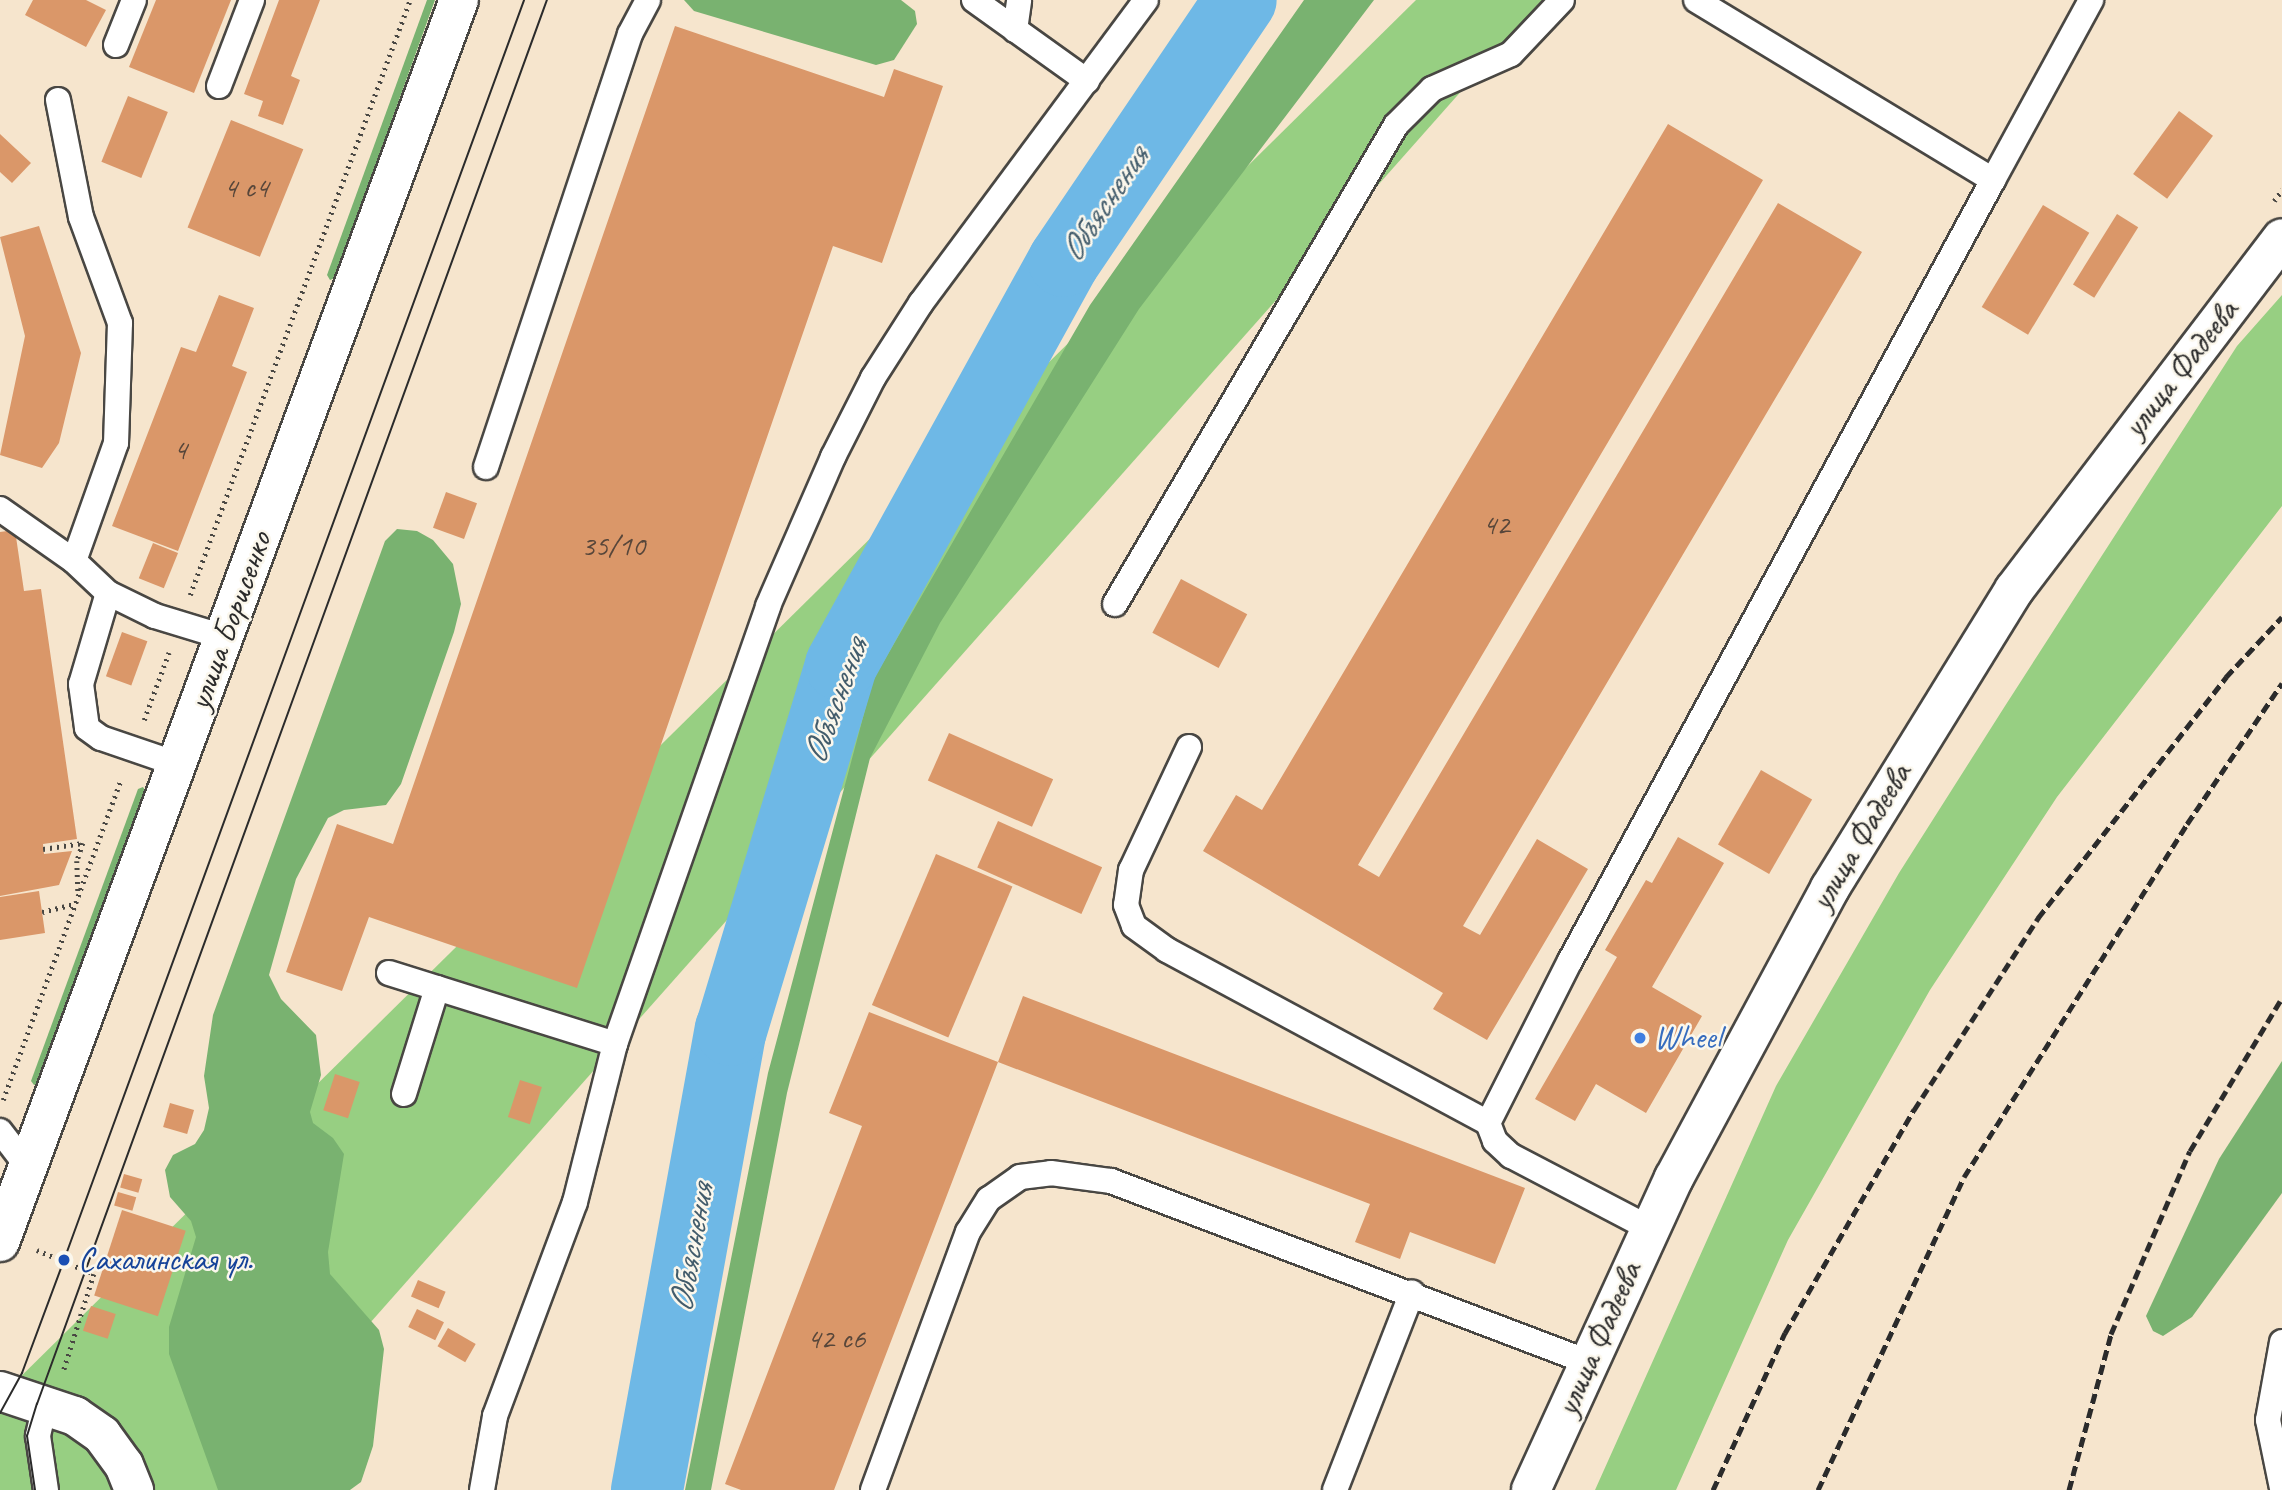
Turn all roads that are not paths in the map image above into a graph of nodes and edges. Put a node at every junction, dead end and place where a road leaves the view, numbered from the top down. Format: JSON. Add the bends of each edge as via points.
{"nodes":[{"id":1,"x":134,"y":0,"type":"edge"},
{"id":2,"x":252,"y":0,"type":"edge"},
{"id":3,"x":459,"y":0,"type":"edge"},
{"id":4,"x":648,"y":0,"type":"edge"},
{"id":5,"x":974,"y":0,"type":"edge"},
{"id":6,"x":1019,"y":0,"type":"edge"},
{"id":7,"x":1146,"y":0,"type":"edge"},
{"id":8,"x":1562,"y":0,"type":"edge"},
{"id":9,"x":1696,"y":0,"type":"edge"},
{"id":10,"x":2091,"y":0,"type":"edge"},
{"id":11,"x":1015,"y":30,"type":"junction"},
{"id":12,"x":116,"y":45,"type":"dead end"},
{"id":13,"x":1087,"y":81,"type":"junction"},
{"id":14,"x":219,"y":86,"type":"dead end"},
{"id":15,"x":58,"y":100,"type":"dead end"},
{"id":16,"x":1993,"y":180,"type":"junction"},
{"id":17,"x":2282,"y":238,"type":"edge"},
{"id":18,"x":486,"y":467,"type":"dead end"},
{"id":19,"x":0,"y":509,"type":"edge"},
{"id":20,"x":74,"y":561,"type":"junction"},
{"id":21,"x":108,"y":593,"type":"junction"},
{"id":22,"x":1115,"y":604,"type":"dead end"},
{"id":23,"x":224,"y":637,"type":"junction"},
{"id":24,"x":1189,"y":747,"type":"dead end"},
{"id":25,"x":177,"y":764,"type":"junction"},
{"id":26,"x":389,"y":973,"type":"dead end"},
{"id":27,"x":437,"y":988,"type":"junction"},
{"id":28,"x":615,"y":1044,"type":"junction"},
{"id":29,"x":404,"y":1094,"type":"dead end"},
{"id":30,"x":1488,"y":1124,"type":"junction"},
{"id":31,"x":0,"y":1131,"type":"edge"},
{"id":32,"x":27,"y":1166,"type":"junction"},
{"id":33,"x":1649,"y":1228,"type":"junction"},
{"id":34,"x":0,"y":1242,"type":"edge"},
{"id":35,"x":1412,"y":1293,"type":"junction"},
{"id":36,"x":2282,"y":1342,"type":"edge"},
{"id":37,"x":1588,"y":1362,"type":"junction"},
{"id":38,"x":0,"y":1391,"type":"edge"},
{"id":39,"x":48,"y":1407,"type":"junction"},
{"id":40,"x":2282,"y":1488,"type":"edge"},
{"id":41,"x":46,"y":1490,"type":"edge"},
{"id":42,"x":134,"y":1490,"type":"edge"},
{"id":43,"x":482,"y":1490,"type":"edge"},
{"id":44,"x":873,"y":1490,"type":"edge"},
{"id":45,"x":1335,"y":1490,"type":"edge"},
{"id":46,"x":1531,"y":1490,"type":"edge"}],
"edges":[{"from":1,"to":12,"type":"lane"},
{"from":2,"to":14,"type":"lane"},
{"from":3,"to":23,"type":"main road","name":"улица Борисенко"},
{"from":4,"to":18,"type":"lane","via":[[630,34]]},
{"from":5,"to":11,"type":"lane"},
{"from":6,"to":11,"type":"lane"},
{"from":7,"to":13,"type":"lane"},
{"from":8,"to":22,"type":"lane","via":[[1511,54],[1432,89],[1396,124]]},
{"from":9,"to":16,"type":"lane"},
{"from":10,"to":16,"type":"lane"},
{"from":11,"to":13,"type":"lane"},
{"from":13,"to":28,"type":"lane","via":[[921,303],[873,378],[833,457],[768,606]]},
{"from":15,"to":20,"type":"lane","via":[[81,216],[120,323],[116,443]]},
{"from":16,"to":30,"type":"lane","via":[[1570,961]]},
{"from":17,"to":33,"type":"main road","name":"улица Фадеева","via":[[2075,508],[1956,681],[1762,1008]]},
{"from":19,"to":20,"type":"lane"},
{"from":20,"to":21,"type":"lane"},
{"from":21,"to":23,"type":"lane"},
{"from":21,"to":25,"type":"lane","via":[[81,684],[87,728],[101,738]]},
{"from":23,"to":25,"type":"main road","name":"улица Борисенко"},
{"from":24,"to":30,"type":"lane","via":[[1131,870],[1126,905],[1133,926],[1167,950]]},
{"from":25,"to":32,"type":"main road","name":"улица Борисенко"},
{"from":26,"to":27,"type":"lane"},
{"from":27,"to":28,"type":"lane"},
{"from":27,"to":29,"type":"lane"},
{"from":28,"to":43,"type":"lane","via":[[575,1202],[495,1416]]},
{"from":30,"to":33,"type":"lane","via":[[1495,1141],[1511,1156]]},
{"from":31,"to":32,"type":"lane"},
{"from":32,"to":34,"type":"main road","name":"улица Борисенко"},
{"from":33,"to":37,"type":"main road","name":"улица Фадеева"},
{"from":35,"to":37,"type":"lane"},
{"from":35,"to":44,"type":"lane","via":[[1111,1181],[1051,1173],[1020,1177],[989,1199],[968,1232]]},
{"from":35,"to":45,"type":"lane"},
{"from":36,"to":40,"type":"lane","via":[[2268,1420]]},
{"from":37,"to":46,"type":"main road","name":"улица Фадеева"},
{"from":38,"to":39,"type":"main road"},
{"from":39,"to":41,"type":"lane","via":[[38,1436]]},
{"from":39,"to":42,"type":"main road","via":[[75,1416],[102,1435],[124,1465]]}]}
